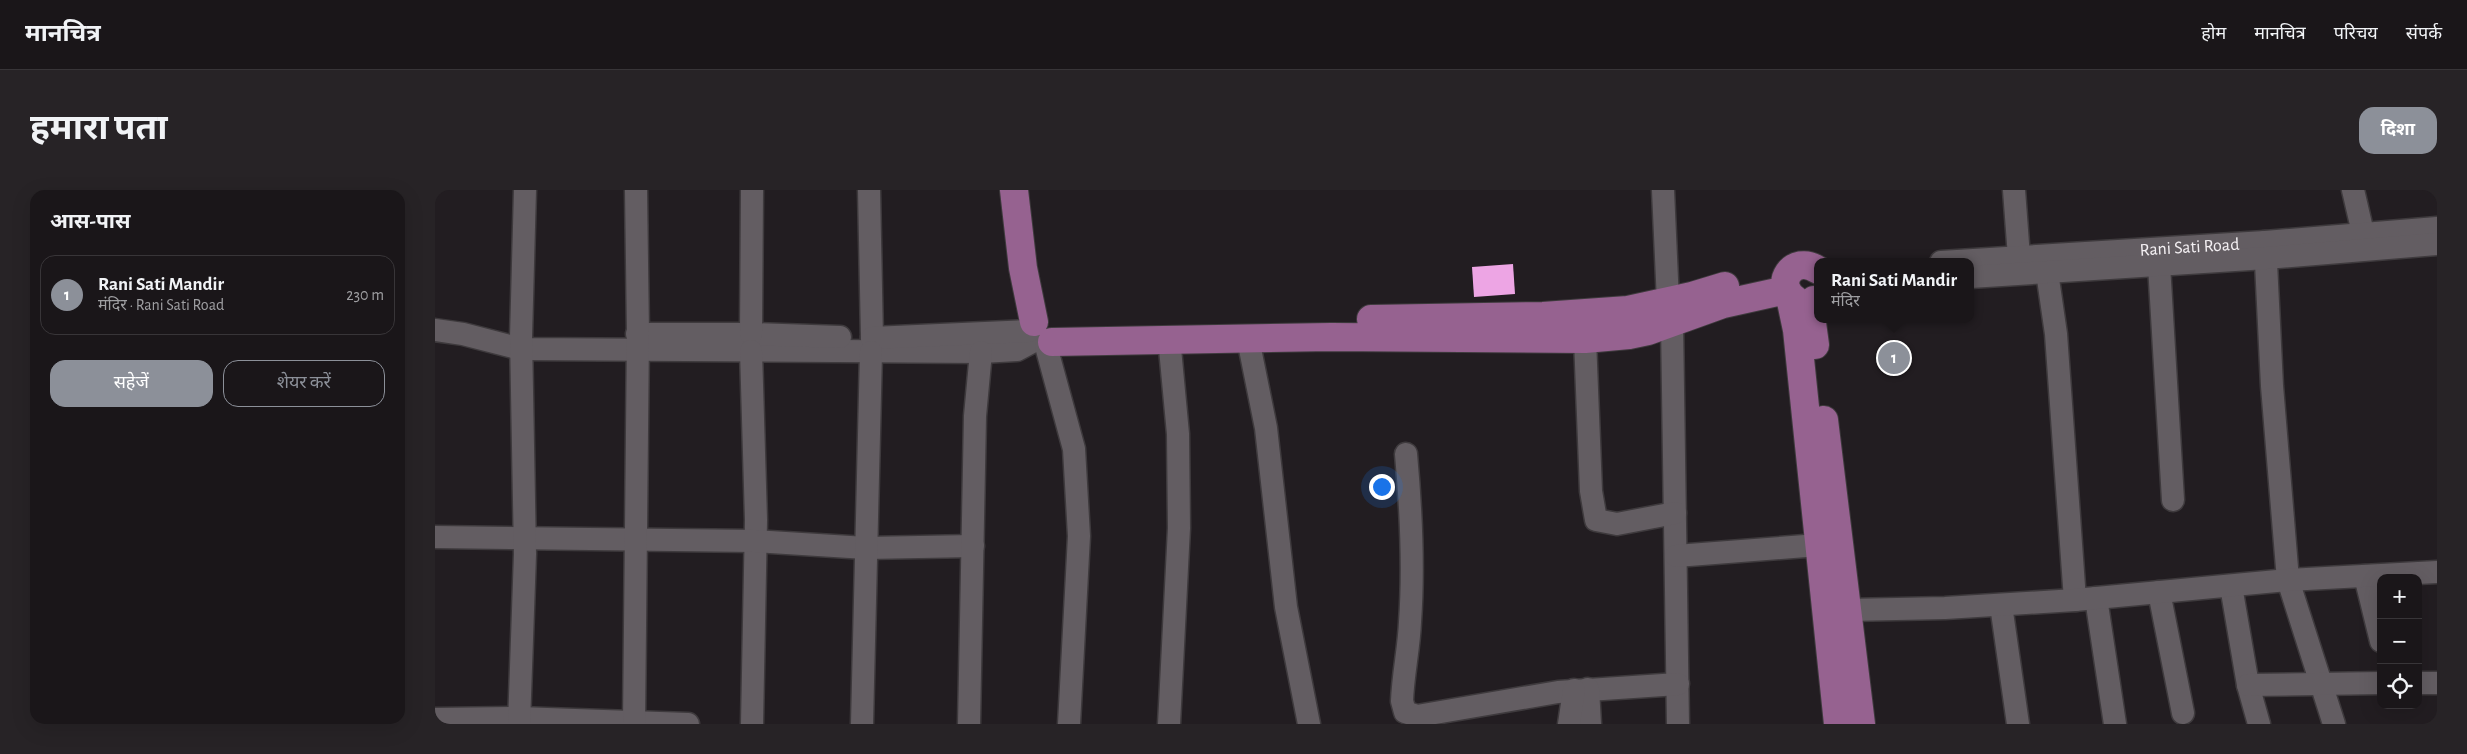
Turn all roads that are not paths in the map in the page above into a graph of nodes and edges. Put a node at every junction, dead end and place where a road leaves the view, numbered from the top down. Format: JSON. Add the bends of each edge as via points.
{"nodes":[{"id":1,"x":525,"y":190,"type":"edge"},
{"id":2,"x":636,"y":190,"type":"edge"},
{"id":3,"x":752,"y":190,"type":"edge"},
{"id":4,"x":869,"y":190,"type":"edge"},
{"id":5,"x":1014,"y":190,"type":"edge"},
{"id":6,"x":1029,"y":190,"type":"edge"},
{"id":7,"x":1663,"y":190,"type":"edge"},
{"id":8,"x":2013,"y":190,"type":"edge"},
{"id":9,"x":2353,"y":190,"type":"edge"},
{"id":10,"x":2437,"y":228,"type":"edge"},
{"id":11,"x":2363,"y":233,"type":"junction"},
{"id":12,"x":2437,"y":244,"type":"edge"},
{"id":13,"x":2265,"y":250,"type":"junction"},
{"id":14,"x":2019,"y":257,"type":"junction"},
{"id":15,"x":1974,"y":260,"type":"edge"},
{"id":16,"x":2159,"y":265,"type":"junction"},
{"id":17,"x":2047,"y":272,"type":"junction"},
{"id":18,"x":1974,"y":277,"type":"edge"},
{"id":19,"x":1805,"y":282,"type":"edge"},
{"id":20,"x":1670,"y":312,"type":"junction"},
{"id":21,"x":435,"y":330,"type":"edge"},
{"id":22,"x":1042,"y":333,"type":"junction"},
{"id":23,"x":1169,"y":338,"type":"junction"},
{"id":24,"x":1248,"y":339,"type":"junction"},
{"id":25,"x":1585,"y":339,"type":"junction"},
{"id":26,"x":638,"y":342,"type":"junction"},
{"id":27,"x":751,"y":342,"type":"junction"},
{"id":28,"x":521,"y":343,"type":"junction"},
{"id":29,"x":872,"y":345,"type":"junction"},
{"id":30,"x":981,"y":352,"type":"junction"},
{"id":31,"x":1406,"y":454,"type":"dead end"},
{"id":32,"x":2173,"y":500,"type":"dead end"},
{"id":33,"x":1675,"y":513,"type":"junction"},
{"id":34,"x":435,"y":537,"type":"edge"},
{"id":35,"x":525,"y":538,"type":"junction"},
{"id":36,"x":637,"y":540,"type":"junction"},
{"id":37,"x":755,"y":541,"type":"junction"},
{"id":38,"x":1818,"y":545,"type":"junction"},
{"id":39,"x":973,"y":546,"type":"junction"},
{"id":40,"x":866,"y":548,"type":"junction"},
{"id":41,"x":1676,"y":556,"type":"junction"},
{"id":42,"x":2437,"y":572,"type":"edge"},
{"id":43,"x":2365,"y":576,"type":"junction"},
{"id":44,"x":2288,"y":580,"type":"junction"},
{"id":45,"x":2231,"y":586,"type":"junction"},
{"id":46,"x":2159,"y":592,"type":"junction"},
{"id":47,"x":2086,"y":599,"type":"junction"},
{"id":48,"x":2001,"y":604,"type":"junction"},
{"id":49,"x":1848,"y":610,"type":"junction"},
{"id":50,"x":2377,"y":625,"type":"edge"},
{"id":51,"x":2377,"y":683,"type":"edge"},
{"id":52,"x":2422,"y":683,"type":"edge"},
{"id":53,"x":2437,"y":683,"type":"edge"},
{"id":54,"x":1677,"y":684,"type":"junction"},
{"id":55,"x":2248,"y":685,"type":"junction"},
{"id":56,"x":2320,"y":685,"type":"junction"},
{"id":57,"x":1581,"y":689,"type":"junction"},
{"id":58,"x":2183,"y":713,"type":"dead end"},
{"id":59,"x":435,"y":718,"type":"edge"},
{"id":60,"x":519,"y":721,"type":"edge"},
{"id":61,"x":634,"y":723,"type":"edge"},
{"id":62,"x":688,"y":724,"type":"edge"},
{"id":63,"x":752,"y":724,"type":"edge"},
{"id":64,"x":862,"y":724,"type":"edge"},
{"id":65,"x":969,"y":724,"type":"edge"},
{"id":66,"x":1069,"y":724,"type":"edge"},
{"id":67,"x":1169,"y":724,"type":"edge"},
{"id":68,"x":1309,"y":724,"type":"edge"},
{"id":69,"x":1569,"y":724,"type":"edge"},
{"id":70,"x":1590,"y":724,"type":"edge"},
{"id":71,"x":1678,"y":724,"type":"edge"},
{"id":72,"x":1838,"y":724,"type":"edge"},
{"id":73,"x":1861,"y":724,"type":"edge"},
{"id":74,"x":2018,"y":724,"type":"edge"},
{"id":75,"x":2115,"y":724,"type":"edge"},
{"id":76,"x":2259,"y":724,"type":"edge"},
{"id":77,"x":2334,"y":724,"type":"edge"}],
"edges":[{"from":1,"to":28,"type":"street"},
{"from":2,"to":26,"type":"street"},
{"from":3,"to":27,"type":"street"},
{"from":4,"to":29,"type":"street"},
{"from":5,"to":22,"type":"main road","via":[[1023,268]]},
{"from":6,"to":22,"type":"main road"},
{"from":7,"to":20,"type":"street"},
{"from":8,"to":14,"type":"street"},
{"from":9,"to":11,"type":"street"},
{"from":10,"to":11,"type":"street","name":"Rani Sati Road"},
{"from":11,"to":13,"type":"street","name":"Rani Sati Road"},
{"from":12,"to":13,"type":"street"},
{"from":13,"to":14,"type":"street","name":"Rani Sati Road"},
{"from":13,"to":16,"type":"street"},
{"from":13,"to":44,"type":"street"},
{"from":14,"to":15,"type":"street","name":"Rani Sati Road"},
{"from":16,"to":17,"type":"street"},
{"from":16,"to":32,"type":"street"},
{"from":17,"to":18,"type":"street"},
{"from":17,"to":47,"type":"street"},
{"from":19,"to":20,"type":"main road","via":[[1743,280]]},
{"from":19,"to":38,"type":"main road","via":[[1797,330]]},
{"from":19,"to":49,"type":"main road"},
{"from":20,"to":22,"type":"main road","via":[[1628,310],[1543,316],[1147,322]]},
{"from":20,"to":25,"type":"main road","via":[[1629,335]]},
{"from":20,"to":33,"type":"street"},
{"from":21,"to":28,"type":"street"},
{"from":22,"to":23,"type":"main road"},
{"from":22,"to":29,"type":"street"},
{"from":22,"to":30,"type":"street","via":[[1017,350]]},
{"from":22,"to":66,"type":"street","via":[[1074,449],[1079,536]]},
{"from":23,"to":24,"type":"main road"},
{"from":23,"to":67,"type":"street","via":[[1178,434],[1179,528]]},
{"from":24,"to":25,"type":"main road"},
{"from":24,"to":68,"type":"street","via":[[1266,428],[1286,607]]},
{"from":25,"to":33,"type":"street","via":[[1591,492],[1597,520],[1617,524]]},
{"from":26,"to":27,"type":"street"},
{"from":26,"to":28,"type":"street"},
{"from":26,"to":36,"type":"street"},
{"from":27,"to":29,"type":"street"},
{"from":27,"to":37,"type":"street"},
{"from":28,"to":35,"type":"street"},
{"from":29,"to":30,"type":"street"},
{"from":29,"to":40,"type":"street"},
{"from":30,"to":39,"type":"street","via":[[975,416]]},
{"from":31,"to":57,"type":"street","via":[[1411,582],[1402,701],[1405,712],[1417,716]]},
{"from":33,"to":41,"type":"street"},
{"from":34,"to":35,"type":"street"},
{"from":35,"to":36,"type":"street"},
{"from":35,"to":60,"type":"street"},
{"from":36,"to":37,"type":"street"},
{"from":36,"to":61,"type":"street"},
{"from":37,"to":40,"type":"street"},
{"from":37,"to":63,"type":"street"},
{"from":38,"to":41,"type":"street"},
{"from":38,"to":72,"type":"main road"},
{"from":39,"to":40,"type":"street"},
{"from":39,"to":65,"type":"street"},
{"from":40,"to":64,"type":"street"},
{"from":41,"to":54,"type":"street"},
{"from":42,"to":43,"type":"street"},
{"from":43,"to":44,"type":"street"},
{"from":43,"to":50,"type":"street"},
{"from":44,"to":45,"type":"street"},
{"from":44,"to":56,"type":"street"},
{"from":45,"to":46,"type":"street"},
{"from":45,"to":55,"type":"street"},
{"from":46,"to":47,"type":"street"},
{"from":46,"to":58,"type":"street"},
{"from":47,"to":48,"type":"street"},
{"from":47,"to":75,"type":"street"},
{"from":48,"to":49,"type":"street"},
{"from":48,"to":74,"type":"street"},
{"from":49,"to":73,"type":"main road"},
{"from":51,"to":56,"type":"street"},
{"from":52,"to":53,"type":"street"},
{"from":54,"to":57,"type":"street"},
{"from":54,"to":71,"type":"street"},
{"from":55,"to":56,"type":"street"},
{"from":55,"to":76,"type":"street"},
{"from":56,"to":77,"type":"street"},
{"from":57,"to":69,"type":"street"},
{"from":57,"to":70,"type":"street"},
{"from":59,"to":60,"type":"street"},
{"from":60,"to":61,"type":"street"},
{"from":61,"to":62,"type":"street"}]}
